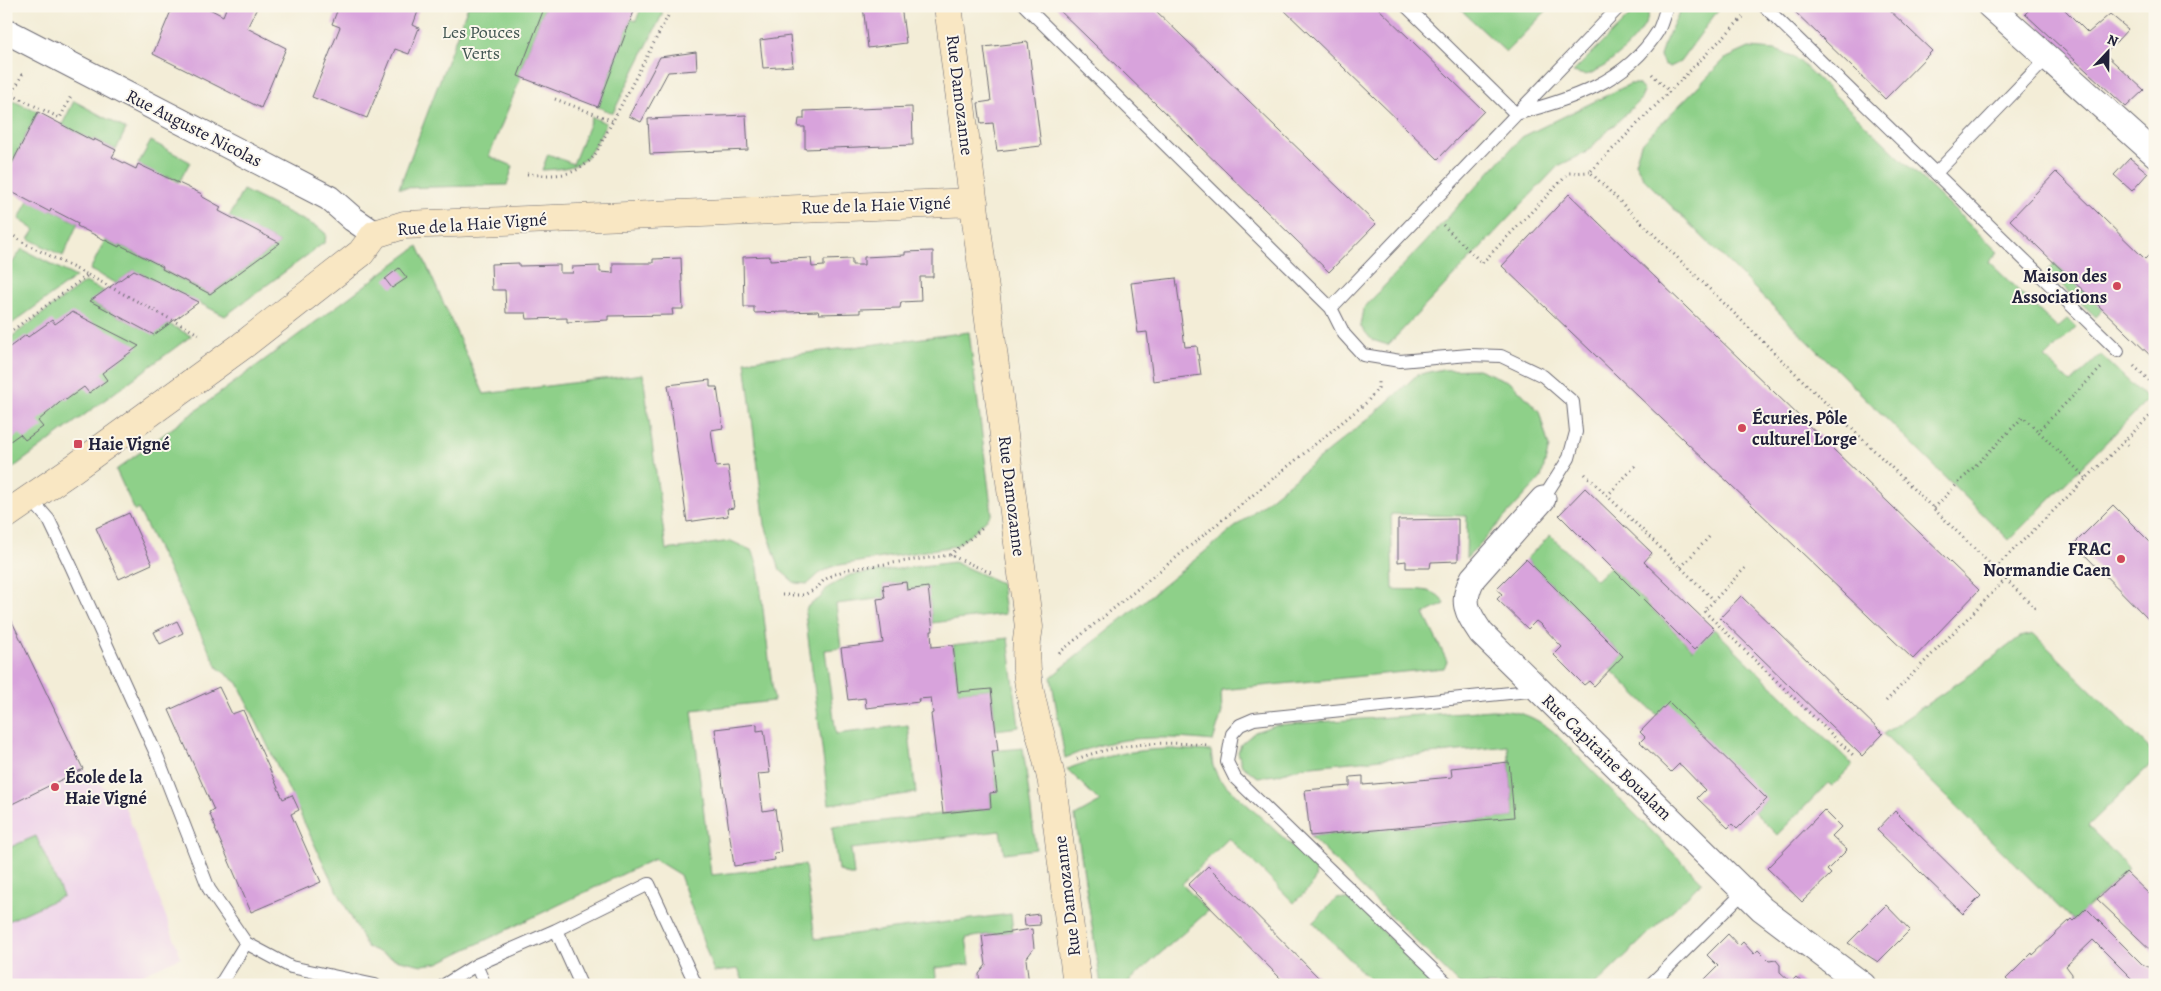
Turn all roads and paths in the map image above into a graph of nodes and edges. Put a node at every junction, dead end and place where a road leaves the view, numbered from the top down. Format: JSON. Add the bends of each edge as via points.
{"nodes":[{"id":1,"x":667,"y":6,"type":"edge"},
{"id":2,"x":948,"y":6,"type":"edge"},
{"id":3,"x":1025,"y":6,"type":"edge"},
{"id":4,"x":1406,"y":6,"type":"edge"},
{"id":5,"x":1620,"y":6,"type":"edge"},
{"id":6,"x":1667,"y":6,"type":"edge"},
{"id":7,"x":1764,"y":6,"type":"edge"},
{"id":8,"x":1990,"y":6,"type":"edge"},
{"id":9,"x":1748,"y":11,"type":"dead end"},
{"id":10,"x":6,"y":31,"type":"edge"},
{"id":11,"x":2048,"y":58,"type":"junction"},
{"id":12,"x":83,"y":71,"type":"junction"},
{"id":13,"x":22,"y":74,"type":"dead end"},
{"id":14,"x":12,"y":95,"type":"junction"},
{"id":15,"x":555,"y":99,"type":"dead end"},
{"id":16,"x":6,"y":106,"type":"edge"},
{"id":17,"x":1516,"y":114,"type":"junction"},
{"id":18,"x":613,"y":121,"type":"junction"},
{"id":19,"x":2155,"y":154,"type":"edge"},
{"id":20,"x":1590,"y":172,"type":"junction"},
{"id":21,"x":527,"y":174,"type":"dead end"},
{"id":22,"x":1936,"y":174,"type":"junction"},
{"id":23,"x":974,"y":202,"type":"junction"},
{"id":24,"x":1442,"y":224,"type":"dead end"},
{"id":25,"x":6,"y":231,"type":"edge"},
{"id":26,"x":375,"y":234,"type":"junction"},
{"id":27,"x":88,"y":275,"type":"junction"},
{"id":28,"x":1331,"y":308,"type":"junction"},
{"id":29,"x":196,"y":332,"type":"dead end"},
{"id":30,"x":6,"y":335,"type":"edge"},
{"id":31,"x":2118,"y":350,"type":"joint"},
{"id":32,"x":1380,"y":358,"type":"junction"},
{"id":33,"x":2155,"y":412,"type":"edge"},
{"id":34,"x":2038,"y":431,"type":"junction"},
{"id":35,"x":2124,"y":441,"type":"junction"},
{"id":36,"x":2128,"y":445,"type":"dead end"},
{"id":37,"x":1568,"y":458,"type":"junction"},
{"id":38,"x":1638,"y":464,"type":"dead end"},
{"id":39,"x":2086,"y":478,"type":"junction"},
{"id":40,"x":1607,"y":496,"type":"junction"},
{"id":41,"x":31,"y":499,"type":"junction"},
{"id":42,"x":1543,"y":499,"type":"joint"},
{"id":43,"x":1934,"y":508,"type":"junction"},
{"id":44,"x":6,"y":514,"type":"edge"},
{"id":45,"x":987,"y":524,"type":"dead end"},
{"id":46,"x":1711,"y":536,"type":"dead end"},
{"id":47,"x":950,"y":555,"type":"junction"},
{"id":48,"x":1681,"y":567,"type":"junction"},
{"id":49,"x":1745,"y":568,"type":"dead end"},
{"id":50,"x":1994,"y":568,"type":"junction"},
{"id":51,"x":993,"y":574,"type":"dead end"},
{"id":52,"x":2006,"y":579,"type":"junction"},
{"id":53,"x":782,"y":595,"type":"dead end"},
{"id":54,"x":1714,"y":600,"type":"junction"},
{"id":55,"x":2038,"y":611,"type":"dead end"},
{"id":56,"x":1055,"y":657,"type":"dead end"},
{"id":57,"x":1539,"y":690,"type":"junction"},
{"id":58,"x":1886,"y":701,"type":"dead end"},
{"id":59,"x":1229,"y":750,"type":"junction"},
{"id":60,"x":1853,"y":755,"type":"dead end"},
{"id":61,"x":1074,"y":760,"type":"dead end"},
{"id":62,"x":1744,"y":892,"type":"junction"},
{"id":63,"x":556,"y":930,"type":"junction"},
{"id":64,"x":246,"y":943,"type":"junction"},
{"id":65,"x":476,"y":965,"type":"junction"},
{"id":66,"x":220,"y":985,"type":"edge"},
{"id":67,"x":375,"y":985,"type":"edge"},
{"id":68,"x":444,"y":985,"type":"edge"},
{"id":69,"x":485,"y":985,"type":"edge"},
{"id":70,"x":581,"y":985,"type":"edge"},
{"id":71,"x":696,"y":985,"type":"edge"},
{"id":72,"x":1077,"y":985,"type":"edge"},
{"id":73,"x":1449,"y":985,"type":"edge"},
{"id":74,"x":1650,"y":985,"type":"edge"},
{"id":75,"x":1863,"y":985,"type":"edge"}],
"edges":[{"from":1,"to":18,"type":"path","via":[[668,16]]},
{"from":2,"to":23,"type":"street","name":"Rue Damozanne"},
{"from":3,"to":28,"type":"lane"},
{"from":4,"to":17,"type":"lane"},
{"from":5,"to":17,"type":"lane"},
{"from":6,"to":17,"type":"lane","via":[[1658,31],[1636,58],[1607,82],[1561,102]]},
{"from":7,"to":22,"type":"lane"},
{"from":8,"to":11,"type":"street"},
{"from":9,"to":20,"type":"path"},
{"from":10,"to":12,"type":"street","name":"Rue Auguste Nicolas"},
{"from":11,"to":19,"type":"street"},
{"from":11,"to":22,"type":"lane"},
{"from":12,"to":14,"type":"path","via":[[60,118]]},
{"from":12,"to":26,"type":"street","name":"Rue Auguste Nicolas","via":[[329,198]]},
{"from":13,"to":14,"type":"path"},
{"from":14,"to":16,"type":"path"},
{"from":15,"to":18,"type":"path"},
{"from":17,"to":28,"type":"lane"},
{"from":18,"to":21,"type":"path","via":[[596,153],[579,170],[568,174]]},
{"from":20,"to":24,"type":"path","via":[[1569,173],[1482,263]]},
{"from":20,"to":43,"type":"path"},
{"from":22,"to":31,"type":"lane"},
{"from":23,"to":26,"type":"street","name":"Rue de la Haie Vigné","via":[[404,225]]},
{"from":23,"to":72,"type":"street","name":"Rue Damozanne","via":[[1029,627],[1026,643],[1028,682],[1048,758]]},
{"from":25,"to":27,"type":"path"},
{"from":26,"to":41,"type":"street","name":"Rue de la Haie Vigné","via":[[361,253],[242,346]]},
{"from":27,"to":29,"type":"path"},
{"from":27,"to":30,"type":"path"},
{"from":28,"to":32,"type":"lane","via":[[1344,334],[1363,355]]},
{"from":31,"to":34,"type":"path"},
{"from":32,"to":37,"type":"lane","via":[[1400,361],[1468,355],[1501,356],[1543,376],[1573,402],[1576,432]]},
{"from":32,"to":56,"type":"path","via":[[1378,388],[1367,402]]},
{"from":33,"to":35,"type":"path"},
{"from":34,"to":39,"type":"path"},
{"from":34,"to":43,"type":"path","via":[[2023,417]]},
{"from":35,"to":36,"type":"path"},
{"from":35,"to":39,"type":"path"},
{"from":37,"to":40,"type":"path"},
{"from":37,"to":42,"type":"lane"},
{"from":38,"to":40,"type":"path"},
{"from":39,"to":50,"type":"path"},
{"from":40,"to":48,"type":"path"},
{"from":41,"to":44,"type":"street","name":"Rue de la Haie Vigné"},
{"from":41,"to":64,"type":"lane","via":[[49,520],[71,566],[158,758],[209,889]]},
{"from":42,"to":57,"type":"street","name":"Rue Capitaine Boualam","via":[[1466,590],[1468,613],[1481,633]]},
{"from":43,"to":50,"type":"path"},
{"from":45,"to":47,"type":"path"},
{"from":46,"to":48,"type":"path"},
{"from":47,"to":51,"type":"path"},
{"from":47,"to":53,"type":"path","via":[[849,569],[824,580],[804,595]]},
{"from":48,"to":54,"type":"path"},
{"from":49,"to":54,"type":"path"},
{"from":50,"to":52,"type":"path"},
{"from":52,"to":55,"type":"path"},
{"from":52,"to":58,"type":"path"},
{"from":54,"to":60,"type":"path","via":[[1704,611]]},
{"from":57,"to":59,"type":"lane","via":[[1254,719],[1240,725],[1232,734]]},
{"from":57,"to":62,"type":"street","name":"Rue Capitaine Boualam"},
{"from":59,"to":61,"type":"path","via":[[1195,744],[1143,744],[1112,748]]},
{"from":59,"to":73,"type":"lane","via":[[1227,762],[1236,778]]},
{"from":62,"to":74,"type":"lane"},
{"from":62,"to":75,"type":"street","name":"Rue Capitaine Boualam","via":[[1790,932]]},
{"from":63,"to":65,"type":"lane"},
{"from":63,"to":70,"type":"lane"},
{"from":63,"to":71,"type":"lane","via":[[650,884]]},
{"from":64,"to":66,"type":"lane"},
{"from":64,"to":67,"type":"lane","via":[[291,967]]},
{"from":65,"to":68,"type":"lane"},
{"from":65,"to":69,"type":"lane"}]}
